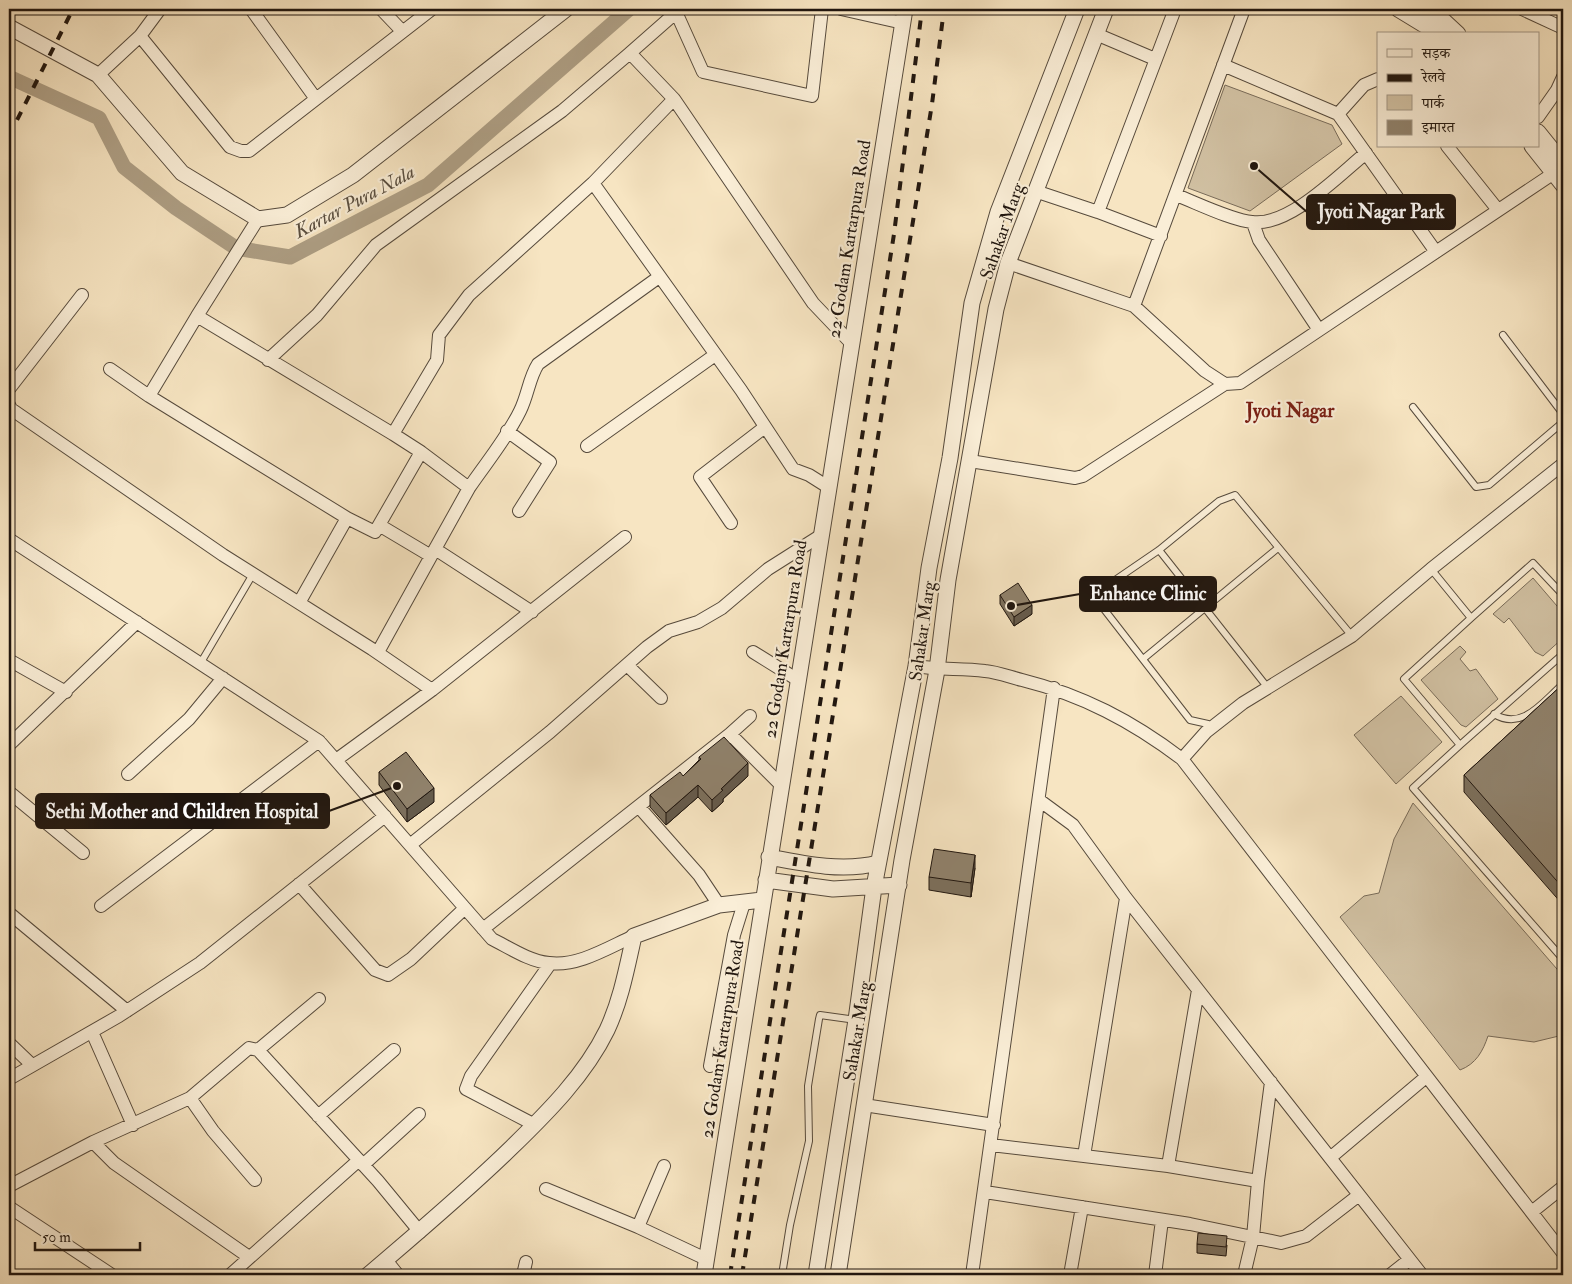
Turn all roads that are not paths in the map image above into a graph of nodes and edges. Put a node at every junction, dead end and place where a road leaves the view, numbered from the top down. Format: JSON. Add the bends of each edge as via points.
{"nodes":[{"id":1,"x":160,"y":9,"type":"edge"},
{"id":2,"x":251,"y":9,"type":"edge"},
{"id":3,"x":381,"y":9,"type":"edge"},
{"id":4,"x":432,"y":9,"type":"edge"},
{"id":5,"x":566,"y":9,"type":"edge"},
{"id":6,"x":822,"y":9,"type":"edge"},
{"id":7,"x":841,"y":9,"type":"edge"},
{"id":8,"x":1076,"y":9,"type":"edge"},
{"id":9,"x":1106,"y":9,"type":"edge"},
{"id":10,"x":1174,"y":9,"type":"edge"},
{"id":11,"x":1244,"y":9,"type":"edge"},
{"id":12,"x":1398,"y":9,"type":"edge"},
{"id":13,"x":1423,"y":9,"type":"edge"},
{"id":14,"x":1522,"y":9,"type":"edge"},
{"id":15,"x":678,"y":10,"type":"edge"},
{"id":16,"x":904,"y":16,"type":"edge"},
{"id":17,"x":1437,"y":25,"type":"edge"},
{"id":18,"x":9,"y":27,"type":"edge"},
{"id":19,"x":1563,"y":28,"type":"edge"},
{"id":20,"x":402,"y":31,"type":"junction"},
{"id":21,"x":1453,"y":32,"type":"edge"},
{"id":22,"x":1096,"y":34,"type":"junction"},
{"id":23,"x":140,"y":36,"type":"junction"},
{"id":24,"x":630,"y":53,"type":"junction"},
{"id":25,"x":1155,"y":60,"type":"junction"},
{"id":26,"x":1224,"y":65,"type":"junction"},
{"id":27,"x":98,"y":75,"type":"junction"},
{"id":28,"x":1563,"y":77,"type":"edge"},
{"id":29,"x":1377,"y":79,"type":"edge"},
{"id":30,"x":1560,"y":93,"type":"edge"},
{"id":31,"x":316,"y":99,"type":"junction"},
{"id":32,"x":674,"y":99,"type":"junction"},
{"id":33,"x":1338,"y":114,"type":"junction"},
{"id":34,"x":1540,"y":115,"type":"edge"},
{"id":35,"x":1540,"y":136,"type":"edge"},
{"id":36,"x":1449,"y":148,"type":"edge"},
{"id":37,"x":1534,"y":148,"type":"edge"},
{"id":38,"x":1366,"y":153,"type":"junction"},
{"id":39,"x":1560,"y":174,"type":"edge"},
{"id":40,"x":593,"y":183,"type":"junction"},
{"id":41,"x":1036,"y":191,"type":"junction"},
{"id":42,"x":1176,"y":195,"type":"junction"},
{"id":43,"x":1498,"y":210,"type":"junction"},
{"id":44,"x":1098,"y":212,"type":"junction"},
{"id":45,"x":1253,"y":222,"type":"junction"},
{"id":46,"x":256,"y":224,"type":"junction"},
{"id":47,"x":1161,"y":236,"type":"junction"},
{"id":48,"x":1436,"y":252,"type":"junction"},
{"id":49,"x":1008,"y":263,"type":"junction"},
{"id":50,"x":659,"y":277,"type":"junction"},
{"id":51,"x":82,"y":295,"type":"dead end"},
{"id":52,"x":1134,"y":306,"type":"junction"},
{"id":53,"x":197,"y":316,"type":"junction"},
{"id":54,"x":1319,"y":330,"type":"junction"},
{"id":55,"x":1504,"y":335,"type":"dead end"},
{"id":56,"x":851,"y":343,"type":"junction"},
{"id":57,"x":716,"y":355,"type":"junction"},
{"id":58,"x":268,"y":360,"type":"junction"},
{"id":59,"x":110,"y":369,"type":"dead end"},
{"id":60,"x":1225,"y":384,"type":"junction"},
{"id":61,"x":9,"y":389,"type":"edge"},
{"id":62,"x":149,"y":396,"type":"junction"},
{"id":63,"x":9,"y":405,"type":"edge"},
{"id":64,"x":1413,"y":408,"type":"dead end"},
{"id":65,"x":1563,"y":414,"type":"edge"},
{"id":66,"x":1563,"y":422,"type":"edge"},
{"id":67,"x":766,"y":427,"type":"junction"},
{"id":68,"x":507,"y":431,"type":"junction"},
{"id":69,"x":393,"y":434,"type":"junction"},
{"id":70,"x":587,"y":446,"type":"dead end"},
{"id":71,"x":421,"y":452,"type":"junction"},
{"id":72,"x":970,"y":461,"type":"junction"},
{"id":73,"x":1563,"y":464,"type":"edge"},
{"id":74,"x":828,"y":487,"type":"junction"},
{"id":75,"x":469,"y":488,"type":"junction"},
{"id":76,"x":519,"y":511,"type":"dead end"},
{"id":77,"x":347,"y":518,"type":"junction"},
{"id":78,"x":732,"y":523,"type":"dead end"},
{"id":79,"x":379,"y":525,"type":"junction"},
{"id":80,"x":820,"y":536,"type":"junction"},
{"id":81,"x":625,"y":537,"type":"dead end"},
{"id":82,"x":9,"y":539,"type":"edge"},
{"id":83,"x":1278,"y":548,"type":"junction"},
{"id":84,"x":1159,"y":550,"type":"junction"},
{"id":85,"x":433,"y":552,"type":"junction"},
{"id":86,"x":1431,"y":569,"type":"junction"},
{"id":87,"x":253,"y":574,"type":"junction"},
{"id":88,"x":1563,"y":595,"type":"edge"},
{"id":89,"x":299,"y":603,"type":"junction"},
{"id":90,"x":1204,"y":609,"type":"junction"},
{"id":91,"x":532,"y":612,"type":"junction"},
{"id":92,"x":1471,"y":618,"type":"junction"},
{"id":93,"x":136,"y":622,"type":"junction"},
{"id":94,"x":1352,"y":636,"type":"junction"},
{"id":95,"x":378,"y":652,"type":"junction"},
{"id":96,"x":753,"y":652,"type":"dead end"},
{"id":97,"x":1563,"y":656,"type":"edge"},
{"id":98,"x":1143,"y":659,"type":"junction"},
{"id":99,"x":9,"y":660,"type":"edge"},
{"id":100,"x":200,"y":664,"type":"junction"},
{"id":101,"x":627,"y":665,"type":"junction"},
{"id":102,"x":916,"y":666,"type":"junction"},
{"id":103,"x":937,"y":670,"type":"junction"},
{"id":104,"x":223,"y":678,"type":"junction"},
{"id":105,"x":798,"y":680,"type":"junction"},
{"id":106,"x":1563,"y":681,"type":"edge"},
{"id":107,"x":1054,"y":688,"type":"junction"},
{"id":108,"x":1268,"y":688,"type":"junction"},
{"id":109,"x":432,"y":690,"type":"junction"},
{"id":110,"x":66,"y":692,"type":"junction"},
{"id":111,"x":661,"y":698,"type":"dead end"},
{"id":112,"x":1494,"y":714,"type":"junction"},
{"id":113,"x":750,"y":716,"type":"dead end"},
{"id":114,"x":1211,"y":727,"type":"junction"},
{"id":115,"x":730,"y":734,"type":"junction"},
{"id":116,"x":318,"y":741,"type":"junction"},
{"id":117,"x":9,"y":745,"type":"edge"},
{"id":118,"x":1460,"y":745,"type":"junction"},
{"id":119,"x":1182,"y":758,"type":"junction"},
{"id":120,"x":336,"y":760,"type":"junction"},
{"id":121,"x":128,"y":774,"type":"dead end"},
{"id":122,"x":781,"y":785,"type":"junction"},
{"id":123,"x":9,"y":792,"type":"edge"},
{"id":124,"x":1039,"y":800,"type":"junction"},
{"id":125,"x":639,"y":807,"type":"junction"},
{"id":126,"x":384,"y":816,"type":"junction"},
{"id":127,"x":410,"y":845,"type":"junction"},
{"id":128,"x":83,"y":852,"type":"dead end"},
{"id":129,"x":770,"y":857,"type":"junction"},
{"id":130,"x":878,"y":863,"type":"junction"},
{"id":131,"x":766,"y":880,"type":"junction"},
{"id":132,"x":299,"y":884,"type":"junction"},
{"id":133,"x":899,"y":886,"type":"junction"},
{"id":134,"x":874,"y":887,"type":"junction"},
{"id":135,"x":1126,"y":898,"type":"junction"},
{"id":136,"x":762,"y":900,"type":"junction"},
{"id":137,"x":744,"y":903,"type":"junction"},
{"id":138,"x":719,"y":905,"type":"junction"},
{"id":139,"x":102,"y":906,"type":"dead end"},
{"id":140,"x":464,"y":908,"type":"junction"},
{"id":141,"x":10,"y":917,"type":"edge"},
{"id":142,"x":483,"y":929,"type":"junction"},
{"id":143,"x":634,"y":936,"type":"junction"},
{"id":144,"x":1563,"y":959,"type":"edge"},
{"id":145,"x":550,"y":964,"type":"junction"},
{"id":146,"x":1198,"y":990,"type":"junction"},
{"id":147,"x":319,"y":999,"type":"dead end"},
{"id":148,"x":127,"y":1011,"type":"junction"},
{"id":149,"x":856,"y":1020,"type":"junction"},
{"id":150,"x":92,"y":1032,"type":"junction"},
{"id":151,"x":9,"y":1043,"type":"edge"},
{"id":152,"x":258,"y":1050,"type":"junction"},
{"id":153,"x":394,"y":1050,"type":"dead end"},
{"id":154,"x":32,"y":1065,"type":"junction"},
{"id":155,"x":710,"y":1066,"type":"dead end"},
{"id":156,"x":1426,"y":1077,"type":"junction"},
{"id":157,"x":9,"y":1079,"type":"edge"},
{"id":158,"x":1271,"y":1082,"type":"junction"},
{"id":159,"x":190,"y":1098,"type":"junction"},
{"id":160,"x":864,"y":1105,"type":"junction"},
{"id":161,"x":419,"y":1114,"type":"dead end"},
{"id":162,"x":318,"y":1116,"type":"junction"},
{"id":163,"x":535,"y":1125,"type":"junction"},
{"id":164,"x":994,"y":1125,"type":"junction"},
{"id":165,"x":133,"y":1126,"type":"junction"},
{"id":166,"x":94,"y":1142,"type":"junction"},
{"id":167,"x":991,"y":1145,"type":"junction"},
{"id":168,"x":1084,"y":1156,"type":"junction"},
{"id":169,"x":1330,"y":1158,"type":"junction"},
{"id":170,"x":361,"y":1163,"type":"junction"},
{"id":171,"x":664,"y":1166,"type":"dead end"},
{"id":172,"x":1168,"y":1166,"type":"junction"},
{"id":173,"x":255,"y":1180,"type":"dead end"},
{"id":174,"x":1258,"y":1181,"type":"junction"},
{"id":175,"x":9,"y":1186,"type":"edge"},
{"id":176,"x":1563,"y":1187,"type":"edge"},
{"id":177,"x":546,"y":1189,"type":"dead end"},
{"id":178,"x":985,"y":1192,"type":"junction"},
{"id":179,"x":1359,"y":1195,"type":"junction"},
{"id":180,"x":1082,"y":1207,"type":"junction"},
{"id":181,"x":9,"y":1208,"type":"edge"},
{"id":182,"x":1533,"y":1211,"type":"junction"},
{"id":183,"x":1162,"y":1220,"type":"junction"},
{"id":184,"x":638,"y":1227,"type":"junction"},
{"id":185,"x":420,"y":1232,"type":"junction"},
{"id":186,"x":1253,"y":1237,"type":"junction"},
{"id":187,"x":1563,"y":1253,"type":"edge"},
{"id":188,"x":250,"y":1257,"type":"junction"},
{"id":189,"x":706,"y":1259,"type":"junction"},
{"id":190,"x":386,"y":1260,"type":"junction"},
{"id":191,"x":1409,"y":1260,"type":"junction"},
{"id":192,"x":526,"y":1262,"type":"dead end"},
{"id":193,"x":112,"y":1275,"type":"edge"},
{"id":194,"x":230,"y":1275,"type":"edge"},
{"id":195,"x":368,"y":1275,"type":"edge"},
{"id":196,"x":398,"y":1275,"type":"edge"},
{"id":197,"x":523,"y":1275,"type":"edge"},
{"id":198,"x":704,"y":1275,"type":"edge"},
{"id":199,"x":782,"y":1275,"type":"edge"},
{"id":200,"x":816,"y":1275,"type":"edge"},
{"id":201,"x":838,"y":1275,"type":"edge"},
{"id":202,"x":972,"y":1275,"type":"edge"},
{"id":203,"x":1070,"y":1275,"type":"edge"},
{"id":204,"x":1155,"y":1275,"type":"edge"},
{"id":205,"x":1244,"y":1275,"type":"edge"},
{"id":206,"x":1390,"y":1275,"type":"edge"},
{"id":207,"x":1422,"y":1275,"type":"edge"}],
"edges":[{"from":1,"to":23,"type":"street"},
{"from":2,"to":31,"type":"street"},
{"from":3,"to":20,"type":"street"},
{"from":4,"to":20,"type":"street"},
{"from":5,"to":46,"type":"street","via":[[353,175],[287,215]]},
{"from":6,"to":15,"type":"street","via":[[812,96],[702,72]]},
{"from":7,"to":16,"type":"street"},
{"from":8,"to":102,"type":"street","name":"Sahakar Marg","via":[[998,212],[972,303]]},
{"from":9,"to":22,"type":"street","name":"Sahakar Marg"},
{"from":10,"to":25,"type":"street"},
{"from":11,"to":26,"type":"street"},
{"from":12,"to":17,"type":"street"},
{"from":13,"to":17,"type":"street"},
{"from":14,"to":19,"type":"street"},
{"from":15,"to":24,"type":"street"},
{"from":16,"to":56,"type":"street","name":"22 Godam Kartarpura Road"},
{"from":17,"to":21,"type":"street"},
{"from":18,"to":27,"type":"street"},
{"from":20,"to":31,"type":"street"},
{"from":22,"to":25,"type":"street"},
{"from":22,"to":41,"type":"street","name":"Sahakar Marg"},
{"from":23,"to":27,"type":"street"},
{"from":23,"to":31,"type":"street","via":[[230,147],[241,152],[249,151]]},
{"from":24,"to":32,"type":"street"},
{"from":24,"to":58,"type":"street","via":[[562,111],[376,245],[317,315]]},
{"from":25,"to":44,"type":"street"},
{"from":26,"to":33,"type":"street"},
{"from":26,"to":42,"type":"street"},
{"from":27,"to":46,"type":"street","via":[[182,173]]},
{"from":28,"to":30,"type":"street"},
{"from":29,"to":33,"type":"street","via":[[1364,85]]},
{"from":30,"to":34,"type":"street"},
{"from":32,"to":40,"type":"street"},
{"from":32,"to":56,"type":"street","via":[[813,303]]},
{"from":33,"to":38,"type":"street"},
{"from":35,"to":39,"type":"street"},
{"from":36,"to":43,"type":"street"},
{"from":37,"to":39,"type":"street"},
{"from":38,"to":45,"type":"street","via":[[1295,210],[1277,219]]},
{"from":38,"to":48,"type":"street"},
{"from":39,"to":43,"type":"street"},
{"from":40,"to":50,"type":"street"},
{"from":40,"to":69,"type":"street","via":[[469,295],[439,335],[437,360]]},
{"from":41,"to":44,"type":"street"},
{"from":41,"to":49,"type":"street","name":"Sahakar Marg"},
{"from":42,"to":45,"type":"street"},
{"from":42,"to":47,"type":"street"},
{"from":43,"to":48,"type":"street"},
{"from":44,"to":47,"type":"street"},
{"from":45,"to":54,"type":"street","via":[[1259,240]]},
{"from":46,"to":53,"type":"street"},
{"from":47,"to":52,"type":"street"},
{"from":48,"to":54,"type":"street"},
{"from":49,"to":52,"type":"street"},
{"from":49,"to":72,"type":"street","name":"Sahakar Marg","via":[[996,310]]},
{"from":50,"to":57,"type":"street"},
{"from":50,"to":68,"type":"street","via":[[538,364],[520,411]]},
{"from":51,"to":61,"type":"street"},
{"from":52,"to":60,"type":"street","via":[[1205,371]]},
{"from":53,"to":58,"type":"street"},
{"from":53,"to":62,"type":"street"},
{"from":54,"to":60,"type":"street","via":[[1240,383]]},
{"from":55,"to":65,"type":"lane"},
{"from":56,"to":74,"type":"street","name":"22 Godam Kartarpura Road"},
{"from":57,"to":67,"type":"street"},
{"from":57,"to":70,"type":"street"},
{"from":58,"to":69,"type":"street"},
{"from":59,"to":62,"type":"street"},
{"from":60,"to":72,"type":"street","via":[[1083,476],[1075,478]]},
{"from":62,"to":77,"type":"street"},
{"from":63,"to":87,"type":"street"},
{"from":64,"to":66,"type":"lane","via":[[1476,487],[1489,485]]},
{"from":67,"to":74,"type":"street","via":[[793,469]]},
{"from":67,"to":78,"type":"street","via":[[700,477]]},
{"from":68,"to":75,"type":"street"},
{"from":68,"to":76,"type":"street","via":[[550,462]]},
{"from":69,"to":71,"type":"street"},
{"from":71,"to":75,"type":"street"},
{"from":71,"to":79,"type":"street"},
{"from":72,"to":103,"type":"street","name":"Sahakar Marg","via":[[948,580]]},
{"from":73,"to":86,"type":"street"},
{"from":74,"to":80,"type":"street","name":"22 Godam Kartarpura Road"},
{"from":75,"to":85,"type":"street"},
{"from":77,"to":79,"type":"street","via":[[375,532]]},
{"from":77,"to":89,"type":"street"},
{"from":79,"to":85,"type":"street"},
{"from":80,"to":101,"type":"street","via":[[768,569],[722,608],[698,622],[669,631]]},
{"from":80,"to":105,"type":"street","name":"22 Godam Kartarpura Road"},
{"from":81,"to":91,"type":"street"},
{"from":82,"to":93,"type":"street"},
{"from":83,"to":84,"type":"lane","via":[[1235,495],[1219,500]]},
{"from":83,"to":90,"type":"lane"},
{"from":83,"to":94,"type":"lane"},
{"from":84,"to":90,"type":"lane"},
{"from":84,"to":98,"type":"lane","via":[[1102,589],[1100,604]]},
{"from":85,"to":91,"type":"street"},
{"from":85,"to":95,"type":"street"},
{"from":86,"to":92,"type":"lane"},
{"from":86,"to":94,"type":"street"},
{"from":87,"to":89,"type":"street"},
{"from":87,"to":100,"type":"lane"},
{"from":88,"to":92,"type":"lane","via":[[1533,563]]},
{"from":89,"to":95,"type":"street"},
{"from":90,"to":98,"type":"lane"},
{"from":90,"to":108,"type":"lane"},
{"from":91,"to":109,"type":"street"},
{"from":92,"to":118,"type":"lane","via":[[1404,679]]},
{"from":93,"to":100,"type":"street"},
{"from":93,"to":110,"type":"street"},
{"from":94,"to":108,"type":"street"},
{"from":95,"to":109,"type":"street"},
{"from":96,"to":105,"type":"street"},
{"from":97,"to":112,"type":"lane"},
{"from":98,"to":114,"type":"lane","via":[[1190,720]]},
{"from":99,"to":110,"type":"street"},
{"from":100,"to":104,"type":"street"},
{"from":101,"to":111,"type":"street"},
{"from":101,"to":127,"type":"street"},
{"from":102,"to":103,"type":"street"},
{"from":102,"to":130,"type":"street","name":"Sahakar Marg"},
{"from":103,"to":107,"type":"street","via":[[986,671]]},
{"from":103,"to":133,"type":"street","name":"Sahakar Marg"},
{"from":104,"to":116,"type":"street"},
{"from":104,"to":121,"type":"street","via":[[189,719]]},
{"from":105,"to":122,"type":"street","name":"22 Godam Kartarpura Road"},
{"from":106,"to":112,"type":"lane","via":[[1528,716],[1514,721]]},
{"from":107,"to":119,"type":"street","via":[[1100,707],[1148,733]]},
{"from":107,"to":124,"type":"street"},
{"from":108,"to":114,"type":"street"},
{"from":109,"to":120,"type":"street"},
{"from":110,"to":117,"type":"street"},
{"from":112,"to":118,"type":"lane"},
{"from":113,"to":115,"type":"street"},
{"from":114,"to":119,"type":"street"},
{"from":115,"to":122,"type":"street"},
{"from":115,"to":125,"type":"street"},
{"from":116,"to":120,"type":"street"},
{"from":116,"to":139,"type":"street"},
{"from":118,"to":144,"type":"lane","via":[[1413,788]]},
{"from":119,"to":156,"type":"street"},
{"from":120,"to":126,"type":"street"},
{"from":122,"to":129,"type":"street","name":"22 Godam Kartarpura Road"},
{"from":123,"to":128,"type":"street"},
{"from":124,"to":135,"type":"street","via":[[1073,825]]},
{"from":124,"to":164,"type":"street"},
{"from":125,"to":138,"type":"street","via":[[699,875]]},
{"from":125,"to":142,"type":"street"},
{"from":126,"to":127,"type":"street"},
{"from":126,"to":132,"type":"street"},
{"from":127,"to":140,"type":"street"},
{"from":129,"to":130,"type":"street","via":[[847,867]]},
{"from":129,"to":131,"type":"street","name":"22 Godam Kartarpura Road"},
{"from":130,"to":134,"type":"street","name":"Sahakar Marg"},
{"from":131,"to":134,"type":"street","via":[[833,889]]},
{"from":131,"to":136,"type":"street","name":"22 Godam Kartarpura Road"},
{"from":132,"to":140,"type":"street","via":[[375,970],[388,975],[411,959]]},
{"from":132,"to":148,"type":"street","via":[[200,963]]},
{"from":133,"to":134,"type":"street"},
{"from":133,"to":160,"type":"street","name":"Sahakar Marg"},
{"from":134,"to":149,"type":"street","name":"Sahakar Marg"},
{"from":135,"to":146,"type":"street"},
{"from":135,"to":168,"type":"street"},
{"from":136,"to":137,"type":"street"},
{"from":136,"to":189,"type":"street","name":"22 Godam Kartarpura Road"},
{"from":137,"to":138,"type":"street"},
{"from":137,"to":155,"type":"street","via":[[734,935]]},
{"from":138,"to":143,"type":"street"},
{"from":140,"to":142,"type":"street"},
{"from":141,"to":148,"type":"street"},
{"from":142,"to":145,"type":"street","via":[[492,939],[527,957]]},
{"from":143,"to":145,"type":"street","via":[[576,961]]},
{"from":143,"to":163,"type":"street","via":[[622,991],[606,1030],[579,1076]]},
{"from":145,"to":163,"type":"street","via":[[471,1076],[466,1089]]},
{"from":146,"to":158,"type":"street"},
{"from":146,"to":172,"type":"street"},
{"from":147,"to":152,"type":"street"},
{"from":148,"to":150,"type":"street"},
{"from":149,"to":199,"type":"lane","via":[[820,1014],[808,1086],[808,1140]]},
{"from":149,"to":200,"type":"street","name":"Sahakar Marg"},
{"from":150,"to":154,"type":"street"},
{"from":150,"to":165,"type":"street"},
{"from":151,"to":154,"type":"street"},
{"from":152,"to":159,"type":"street","via":[[248,1048]]},
{"from":152,"to":162,"type":"street"},
{"from":153,"to":162,"type":"street"},
{"from":154,"to":157,"type":"street"},
{"from":156,"to":169,"type":"street"},
{"from":156,"to":182,"type":"street"},
{"from":158,"to":169,"type":"street"},
{"from":158,"to":174,"type":"street"},
{"from":159,"to":165,"type":"street"},
{"from":159,"to":173,"type":"street"},
{"from":160,"to":164,"type":"street"},
{"from":160,"to":201,"type":"street","name":"Sahakar Marg"},
{"from":161,"to":170,"type":"street"},
{"from":162,"to":170,"type":"street"},
{"from":163,"to":185,"type":"street"},
{"from":164,"to":167,"type":"street"},
{"from":165,"to":166,"type":"street"},
{"from":166,"to":175,"type":"street"},
{"from":166,"to":188,"type":"street","via":[[114,1163]]},
{"from":167,"to":168,"type":"street"},
{"from":167,"to":178,"type":"street"},
{"from":168,"to":172,"type":"street"},
{"from":169,"to":179,"type":"street"},
{"from":170,"to":185,"type":"street"},
{"from":170,"to":188,"type":"street"},
{"from":171,"to":184,"type":"street"},
{"from":172,"to":174,"type":"street"},
{"from":174,"to":186,"type":"street"},
{"from":176,"to":182,"type":"street"},
{"from":177,"to":184,"type":"street"},
{"from":178,"to":180,"type":"street"},
{"from":178,"to":202,"type":"street"},
{"from":179,"to":186,"type":"street","via":[[1306,1236],[1281,1243]]},
{"from":179,"to":191,"type":"street"},
{"from":180,"to":183,"type":"street"},
{"from":180,"to":203,"type":"street"},
{"from":181,"to":193,"type":"street"},
{"from":182,"to":187,"type":"street"},
{"from":183,"to":186,"type":"street"},
{"from":183,"to":204,"type":"street"},
{"from":184,"to":189,"type":"street"},
{"from":185,"to":190,"type":"street"},
{"from":186,"to":205,"type":"street"},
{"from":188,"to":194,"type":"street"},
{"from":189,"to":198,"type":"street","name":"22 Godam Kartarpura Road"},
{"from":190,"to":195,"type":"street"},
{"from":190,"to":196,"type":"street"},
{"from":191,"to":206,"type":"street"},
{"from":191,"to":207,"type":"street"},
{"from":192,"to":197,"type":"street"}]}
